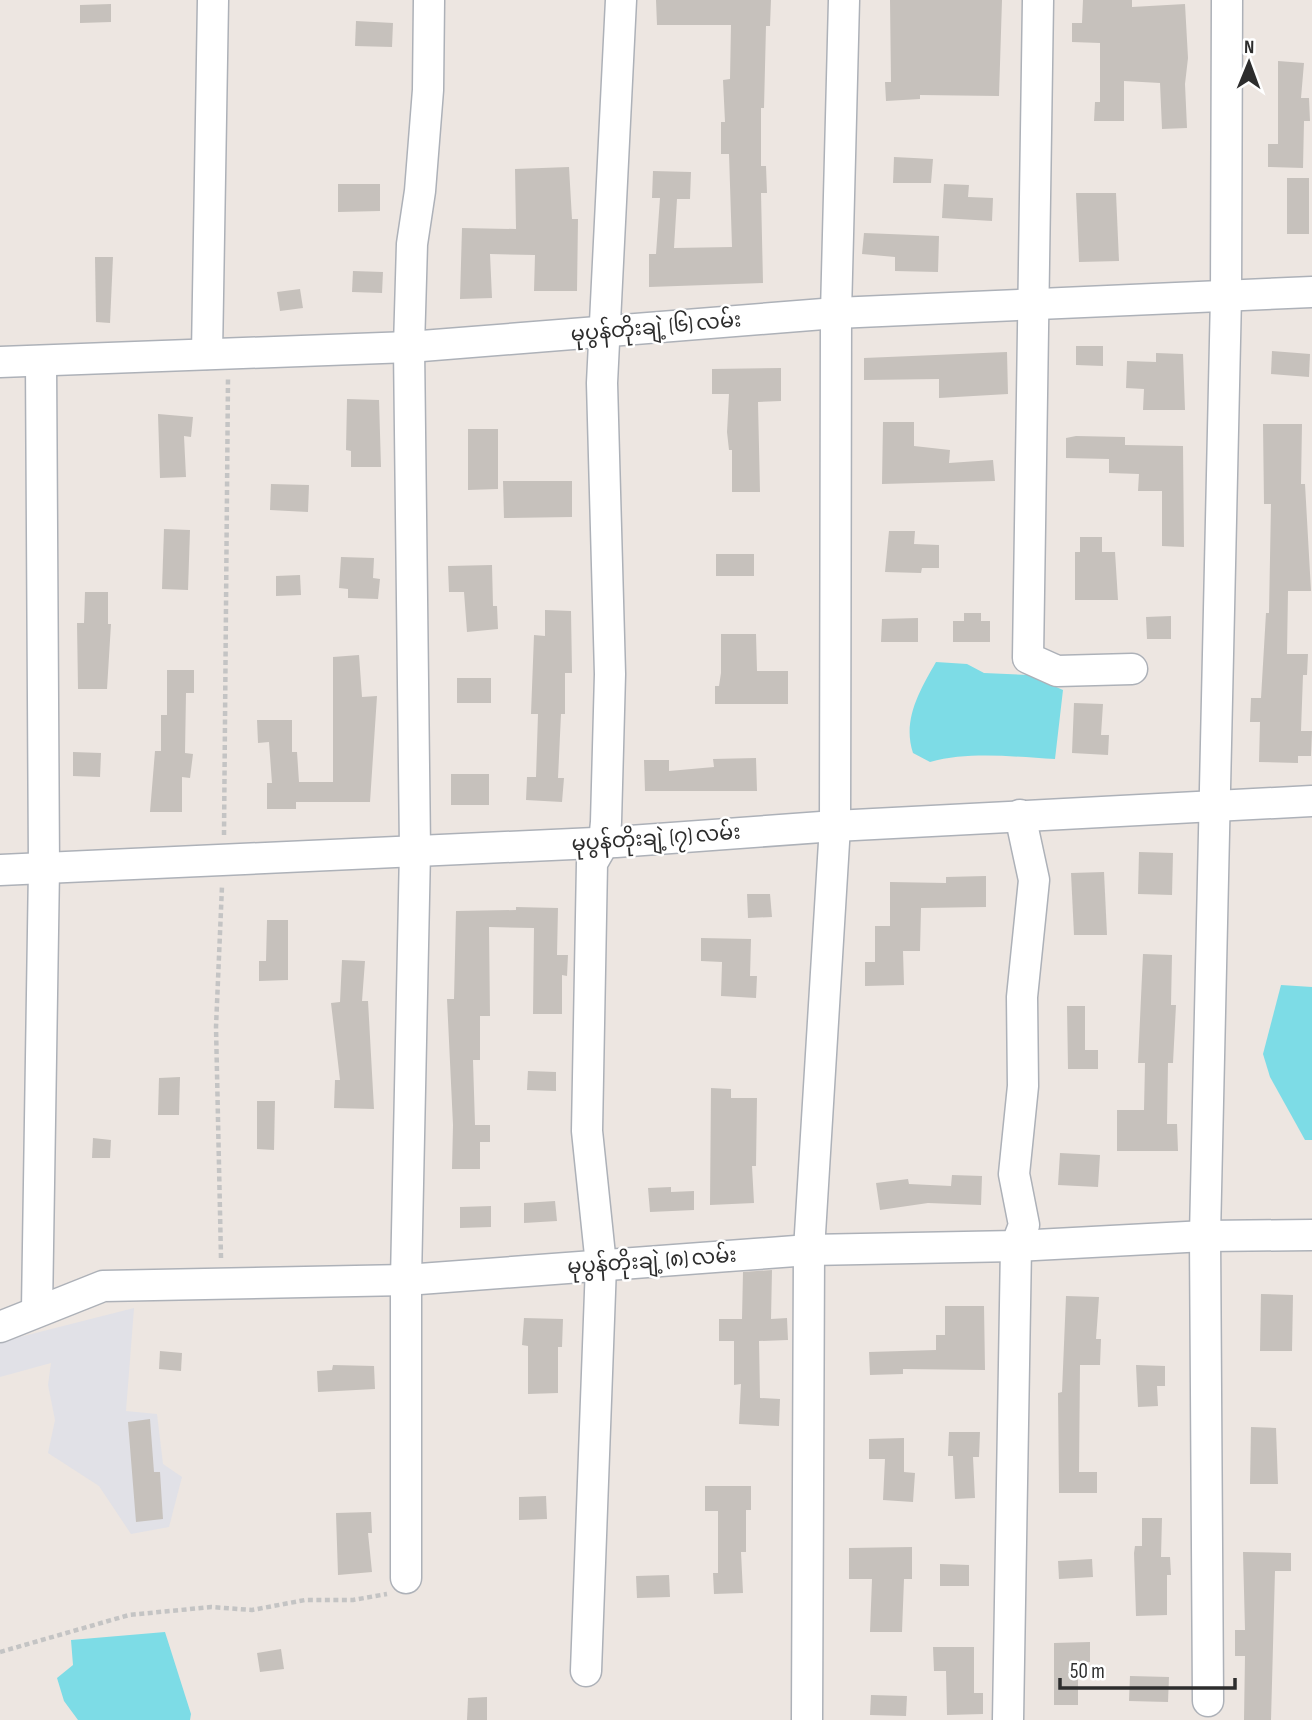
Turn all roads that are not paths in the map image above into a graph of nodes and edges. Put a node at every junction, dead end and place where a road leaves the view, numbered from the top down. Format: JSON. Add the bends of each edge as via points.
{"nodes":[{"id":1,"x":212,"y":0,"type":"edge"},
{"id":2,"x":429,"y":0,"type":"edge"},
{"id":3,"x":621,"y":0,"type":"edge"},
{"id":4,"x":844,"y":0,"type":"edge"},
{"id":5,"x":1038,"y":0,"type":"edge"},
{"id":6,"x":1227,"y":0,"type":"edge"},
{"id":7,"x":1312,"y":292,"type":"edge"},
{"id":8,"x":1226,"y":296,"type":"junction"},
{"id":9,"x":1034,"y":306,"type":"junction"},
{"id":10,"x":836,"y":313,"type":"junction"},
{"id":11,"x":604,"y":332,"type":"junction"},
{"id":12,"x":408,"y":347,"type":"junction"},
{"id":13,"x":217,"y":354,"type":"junction"},
{"id":14,"x":41,"y":361,"type":"junction"},
{"id":15,"x":0,"y":362,"type":"edge"},
{"id":16,"x":1132,"y":668,"type":"dead end"},
{"id":17,"x":1312,"y":801,"type":"edge"},
{"id":18,"x":1215,"y":804,"type":"junction"},
{"id":19,"x":1020,"y":815,"type":"junction"},
{"id":20,"x":835,"y":826,"type":"junction"},
{"id":21,"x":604,"y":842,"type":"junction"},
{"id":22,"x":415,"y":850,"type":"junction"},
{"id":23,"x":44,"y":868,"type":"junction"},
{"id":24,"x":0,"y":870,"type":"edge"},
{"id":25,"x":1312,"y":1235,"type":"edge"},
{"id":26,"x":1205,"y":1236,"type":"junction"},
{"id":27,"x":1016,"y":1246,"type":"junction"},
{"id":28,"x":808,"y":1250,"type":"junction"},
{"id":29,"x":601,"y":1265,"type":"junction"},
{"id":30,"x":406,"y":1280,"type":"junction"},
{"id":31,"x":37,"y":1310,"type":"junction"},
{"id":32,"x":0,"y":1327,"type":"edge"},
{"id":33,"x":406,"y":1578,"type":"road end"},
{"id":34,"x":586,"y":1671,"type":"dead end"},
{"id":35,"x":1208,"y":1701,"type":"dead end"},
{"id":36,"x":807,"y":1720,"type":"edge"},
{"id":37,"x":1008,"y":1720,"type":"edge"}],
"edges":[{"from":1,"to":13,"type":"street"},
{"from":2,"to":12,"type":"street","via":[[428,90],[412,244]]},
{"from":3,"to":11,"type":"street"},
{"from":4,"to":10,"type":"street"},
{"from":5,"to":9,"type":"street"},
{"from":6,"to":8,"type":"street"},
{"from":7,"to":8,"type":"street","name":"မုပွန်တိုးချဲ့ (၆) လမ်း"},
{"from":8,"to":9,"type":"street","name":"မုပွန်တိုးချဲ့ (၆) လမ်း"},
{"from":8,"to":18,"type":"street"},
{"from":9,"to":10,"type":"street","name":"မုပွန်တိုးချဲ့ (၆) လမ်း"},
{"from":9,"to":16,"type":"street","via":[[1028,658],[1057,671]]},
{"from":10,"to":11,"type":"street","name":"မုပွန်တိုးချဲ့ (၆) လမ်း"},
{"from":10,"to":20,"type":"street"},
{"from":11,"to":12,"type":"street","name":"မုပွန်တိုးချဲ့ (၆) လမ်း"},
{"from":11,"to":21,"type":"street","via":[[610,674]]},
{"from":12,"to":13,"type":"street","name":"မုပွန်တိုးချဲ့ (၆) လမ်း"},
{"from":12,"to":22,"type":"street"},
{"from":13,"to":14,"type":"street","name":"မုပွန်တိုးချဲ့ (၆) လမ်း"},
{"from":14,"to":15,"type":"street","name":"မုပွန်တိုးချဲ့ (၆) လမ်း"},
{"from":14,"to":23,"type":"street"},
{"from":17,"to":18,"type":"street","name":"မုပွန်တိုးချဲ့ (၇) လမ်း"},
{"from":18,"to":19,"type":"street","name":"မုပွန်တိုးချဲ့ (၇) လမ်း"},
{"from":18,"to":26,"type":"street"},
{"from":19,"to":20,"type":"street","name":"မုပွန်တိုးချဲ့ (၇) လမ်း"},
{"from":19,"to":27,"type":"street","via":[[1034,880],[1022,997],[1023,1086],[1014,1174],[1024,1225]]},
{"from":20,"to":21,"type":"street","name":"မုပွန်တိုးချဲ့ (၇) လမ်း"},
{"from":20,"to":28,"type":"street"},
{"from":21,"to":22,"type":"street","name":"မုပွန်တိုးချဲ့ (၇) လမ်း"},
{"from":21,"to":29,"type":"street","via":[[592,863],[587,1131]]},
{"from":22,"to":23,"type":"street","name":"မုပွန်တိုးချဲ့ (၇) လမ်း"},
{"from":22,"to":30,"type":"street"},
{"from":23,"to":24,"type":"street","name":"မုပွန်တိုးချဲ့ (၇) လမ်း"},
{"from":23,"to":31,"type":"street"},
{"from":25,"to":26,"type":"street","name":"မုပွန်တိုးချဲ့ (၈) လမ်း"},
{"from":26,"to":27,"type":"street","name":"မုပွန်တိုးချဲ့ (၈) လမ်း"},
{"from":26,"to":35,"type":"street"},
{"from":27,"to":28,"type":"street","name":"မုပွန်တိုးချဲ့ (၈) လမ်း"},
{"from":27,"to":37,"type":"street"},
{"from":28,"to":29,"type":"street","name":"မုပွန်တိုးချဲ့ (၈) လမ်း"},
{"from":28,"to":36,"type":"street"},
{"from":29,"to":30,"type":"street","name":"မုပွန်တိုးချဲ့ (၈) လမ်း"},
{"from":29,"to":34,"type":"street"},
{"from":30,"to":31,"type":"street","name":"မုပွန်တိုးချဲ့ (၈) လမ်း","via":[[103,1286]]},
{"from":30,"to":33,"type":"street"},
{"from":31,"to":32,"type":"street","name":"မုပွန်တိုးချဲ့ (၈) လမ်း"}]}
